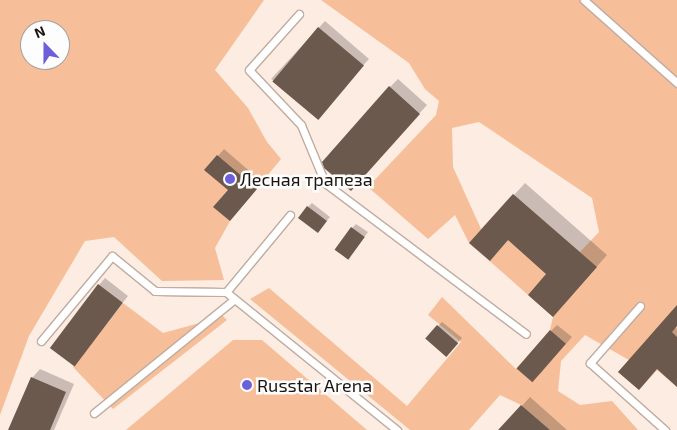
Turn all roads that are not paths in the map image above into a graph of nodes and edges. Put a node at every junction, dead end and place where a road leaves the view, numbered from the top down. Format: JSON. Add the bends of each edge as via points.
{"nodes":[{"id":1,"x":584,"y":0,"type":"edge"},
{"id":2,"x":299,"y":14,"type":"dead end"},
{"id":3,"x":677,"y":83,"type":"edge"},
{"id":4,"x":290,"y":215,"type":"dead end"},
{"id":5,"x":226,"y":292,"type":"junction"},
{"id":6,"x":235,"y":299,"type":"junction"},
{"id":7,"x":640,"y":306,"type":"dead end"},
{"id":8,"x":526,"y":334,"type":"dead end"},
{"id":9,"x":41,"y":341,"type":"dead end"},
{"id":10,"x":94,"y":412,"type":"dead end"},
{"id":11,"x":397,"y":430,"type":"edge"},
{"id":12,"x":665,"y":430,"type":"edge"}],
"edges":[{"from":1,"to":3,"type":"lane"},
{"from":2,"to":8,"type":"lane","via":[[249,70],[300,125],[325,183]]},
{"from":4,"to":5,"type":"lane"},
{"from":5,"to":6,"type":"lane"},
{"from":5,"to":9,"type":"lane","via":[[155,291],[112,256]]},
{"from":6,"to":10,"type":"lane"},
{"from":6,"to":11,"type":"lane"},
{"from":7,"to":12,"type":"lane","via":[[590,363]]}]}
